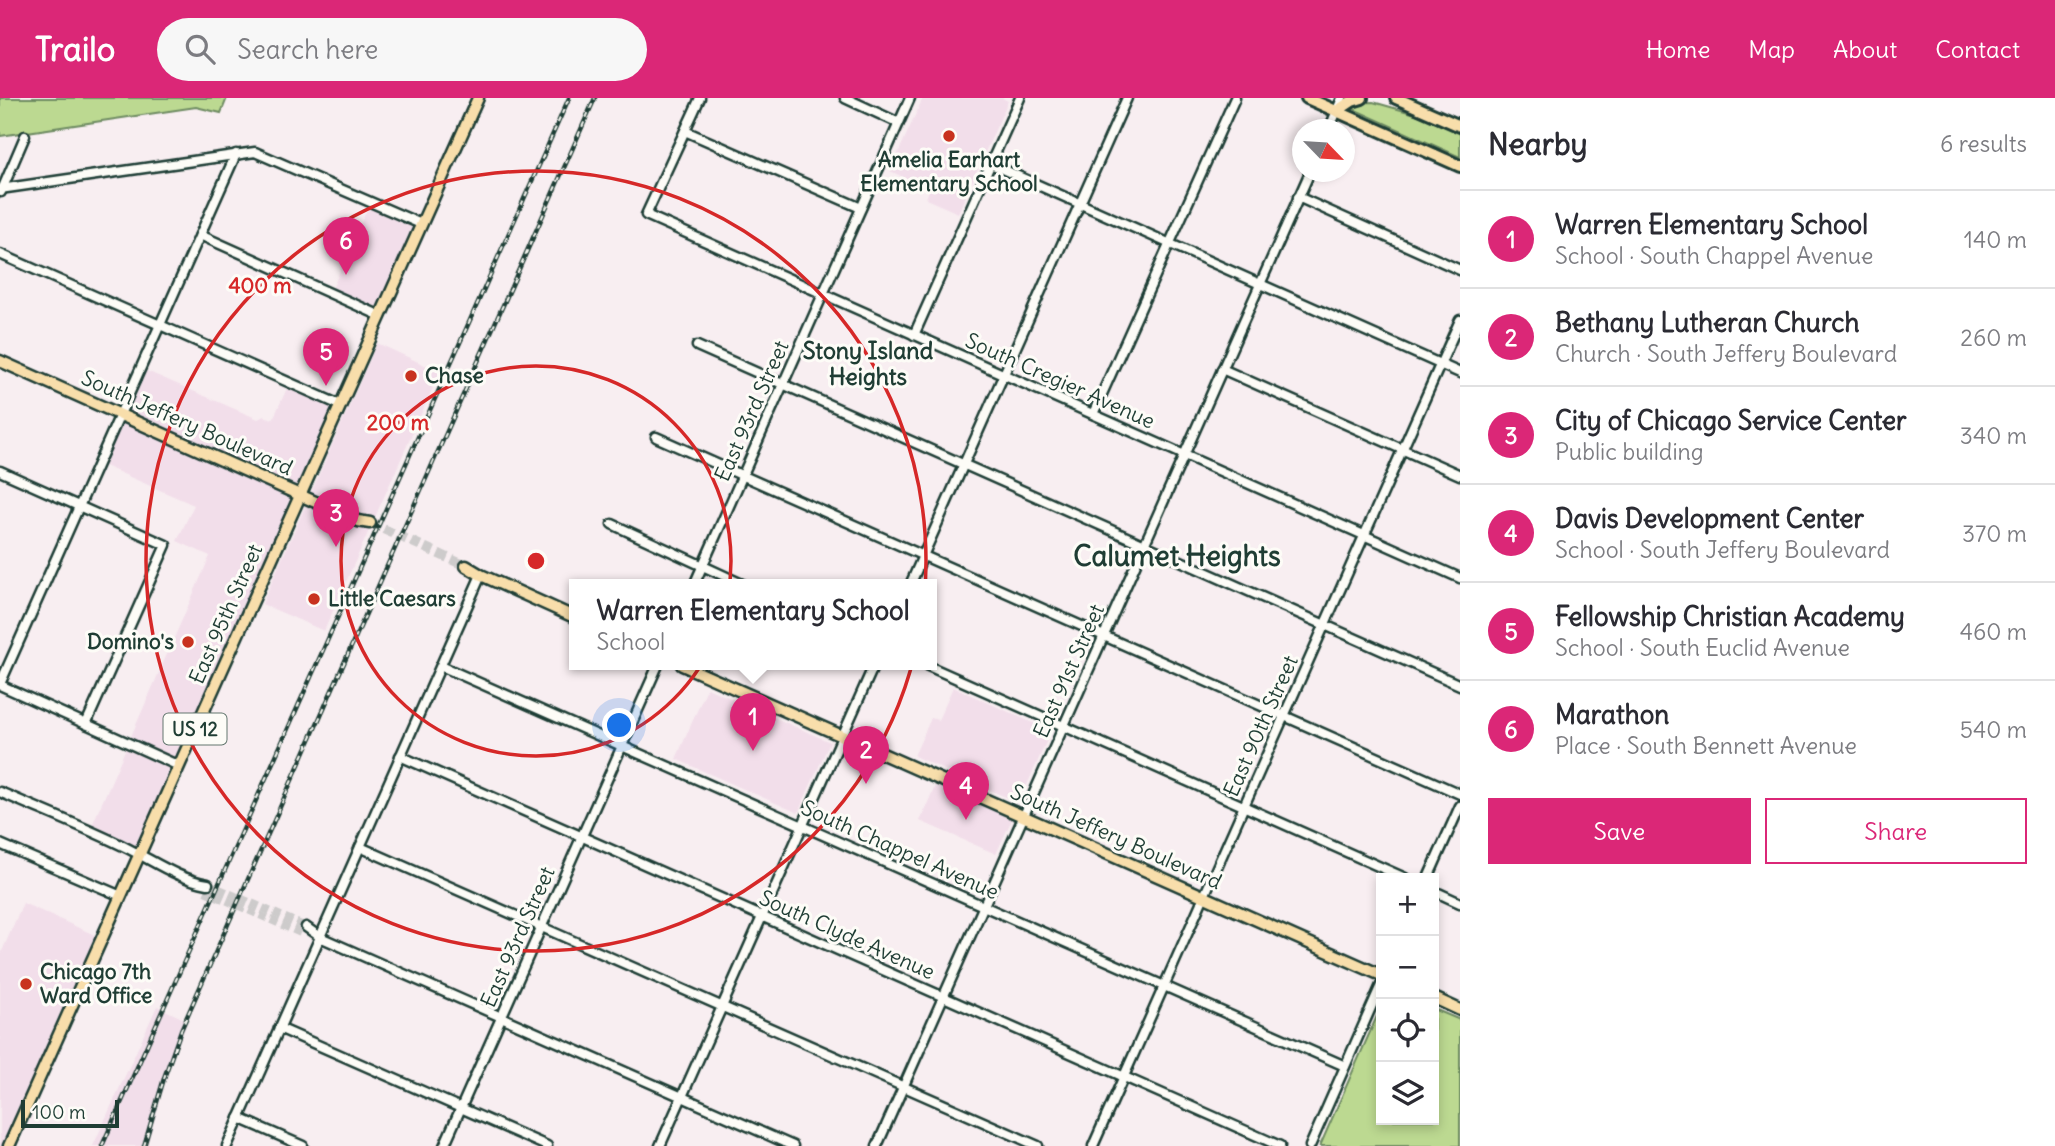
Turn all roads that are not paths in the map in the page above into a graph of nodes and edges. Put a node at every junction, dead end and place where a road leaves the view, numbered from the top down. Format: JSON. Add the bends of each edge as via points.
{"nodes":[{"id":1,"x":478,"y":98,"type":"edge"},
{"id":2,"x":700,"y":98,"type":"edge"},
{"id":3,"x":845,"y":98,"type":"edge"},
{"id":4,"x":910,"y":98,"type":"edge"},
{"id":5,"x":1020,"y":98,"type":"edge"},
{"id":6,"x":1127,"y":98,"type":"edge"},
{"id":7,"x":1235,"y":98,"type":"edge"},
{"id":8,"x":1307,"y":98,"type":"edge"},
{"id":9,"x":1342,"y":98,"type":"edge"},
{"id":10,"x":1362,"y":98,"type":"edge"},
{"id":11,"x":1396,"y":98,"type":"edge"},
{"id":12,"x":1337,"y":111,"type":"junction"},
{"id":13,"x":1334,"y":119,"type":"edge"},
{"id":14,"x":899,"y":122,"type":"junction"},
{"id":15,"x":1460,"y":126,"type":"edge"},
{"id":16,"x":685,"y":131,"type":"junction"},
{"id":17,"x":25,"y":136,"type":"dead end"},
{"id":18,"x":236,"y":154,"type":"junction"},
{"id":19,"x":991,"y":164,"type":"junction"},
{"id":20,"x":1460,"y":166,"type":"edge"},
{"id":21,"x":1305,"y":182,"type":"edge"},
{"id":22,"x":1,"y":191,"type":"edge"},
{"id":23,"x":1298,"y":197,"type":"junction"},
{"id":24,"x":1080,"y":203,"type":"junction"},
{"id":25,"x":861,"y":208,"type":"junction"},
{"id":26,"x":421,"y":224,"type":"junction"},
{"id":27,"x":200,"y":235,"type":"junction"},
{"id":28,"x":1170,"y":243,"type":"junction"},
{"id":29,"x":0,"y":254,"type":"edge"},
{"id":30,"x":1460,"y":270,"type":"edge"},
{"id":31,"x":1260,"y":284,"type":"junction"},
{"id":32,"x":823,"y":294,"type":"junction"},
{"id":33,"x":380,"y":316,"type":"junction"},
{"id":34,"x":1460,"y":320,"type":"edge"},
{"id":35,"x":160,"y":325,"type":"junction"},
{"id":36,"x":914,"y":334,"type":"junction"},
{"id":37,"x":697,"y":346,"type":"dead end"},
{"id":38,"x":0,"y":362,"type":"edge"},
{"id":39,"x":1441,"y":364,"type":"junction"},
{"id":40,"x":1222,"y":369,"type":"junction"},
{"id":41,"x":1460,"y":373,"type":"edge"},
{"id":42,"x":1004,"y":374,"type":"junction"},
{"id":43,"x":783,"y":384,"type":"junction"},
{"id":44,"x":340,"y":405,"type":"junction"},
{"id":45,"x":1093,"y":414,"type":"junction"},
{"id":46,"x":120,"y":415,"type":"junction"},
{"id":47,"x":656,"y":437,"type":"dead end"},
{"id":48,"x":1403,"y":449,"type":"junction"},
{"id":49,"x":1184,"y":455,"type":"junction"},
{"id":50,"x":963,"y":465,"type":"junction"},
{"id":51,"x":0,"y":471,"type":"edge"},
{"id":52,"x":1460,"y":475,"type":"edge"},
{"id":53,"x":742,"y":476,"type":"junction"},
{"id":54,"x":300,"y":495,"type":"junction"},
{"id":55,"x":79,"y":506,"type":"junction"},
{"id":56,"x":611,"y":524,"type":"dead end"},
{"id":57,"x":369,"y":526,"type":"tunnel mouth"},
{"id":58,"x":1364,"y":535,"type":"junction"},
{"id":59,"x":1144,"y":545,"type":"junction"},
{"id":60,"x":923,"y":556,"type":"junction"},
{"id":61,"x":702,"y":566,"type":"junction"},
{"id":62,"x":465,"y":569,"type":"tunnel mouth"},
{"id":63,"x":481,"y":575,"type":"junction"},
{"id":64,"x":1460,"y":578,"type":"edge"},
{"id":65,"x":697,"y":579,"type":"edge"},
{"id":66,"x":731,"y":579,"type":"edge"},
{"id":67,"x":913,"y":579,"type":"edge"},
{"id":68,"x":569,"y":614,"type":"edge"},
{"id":69,"x":1325,"y":625,"type":"junction"},
{"id":70,"x":1104,"y":636,"type":"junction"},
{"id":71,"x":440,"y":666,"type":"junction"},
{"id":72,"x":656,"y":670,"type":"edge"},
{"id":73,"x":693,"y":670,"type":"edge"},
{"id":74,"x":872,"y":670,"type":"edge"},
{"id":75,"x":937,"y":670,"type":"edge"},
{"id":76,"x":0,"y":684,"type":"edge"},
{"id":77,"x":1460,"y":685,"type":"edge"},
{"id":78,"x":1284,"y":716,"type":"junction"},
{"id":79,"x":86,"y":724,"type":"junction"},
{"id":80,"x":1063,"y":726,"type":"junction"},
{"id":81,"x":842,"y":736,"type":"junction"},
{"id":82,"x":622,"y":746,"type":"junction"},
{"id":83,"x":400,"y":756,"type":"junction"},
{"id":84,"x":179,"y":766,"type":"junction"},
{"id":85,"x":0,"y":792,"type":"edge"},
{"id":86,"x":1460,"y":794,"type":"edge"},
{"id":87,"x":1244,"y":806,"type":"junction"},
{"id":88,"x":1460,"y":806,"type":"edge"},
{"id":89,"x":1023,"y":816,"type":"junction"},
{"id":90,"x":803,"y":826,"type":"junction"},
{"id":91,"x":582,"y":836,"type":"junction"},
{"id":92,"x":0,"y":844,"type":"edge"},
{"id":93,"x":360,"y":847,"type":"junction"},
{"id":94,"x":139,"y":855,"type":"junction"},
{"id":95,"x":1394,"y":873,"type":"edge"},
{"id":96,"x":1430,"y":873,"type":"edge"},
{"id":97,"x":207,"y":887,"type":"tunnel mouth"},
{"id":98,"x":1439,"y":893,"type":"edge"},
{"id":99,"x":121,"y":896,"type":"junction"},
{"id":100,"x":1204,"y":897,"type":"junction"},
{"id":101,"x":1460,"y":903,"type":"edge"},
{"id":102,"x":983,"y":906,"type":"junction"},
{"id":103,"x":762,"y":917,"type":"junction"},
{"id":104,"x":541,"y":927,"type":"junction"},
{"id":105,"x":304,"y":930,"type":"tunnel mouth"},
{"id":106,"x":320,"y":937,"type":"junction"},
{"id":107,"x":1376,"y":973,"type":"edge"},
{"id":108,"x":1164,"y":986,"type":"junction"},
{"id":109,"x":1376,"y":996,"type":"edge"},
{"id":110,"x":943,"y":997,"type":"junction"},
{"id":111,"x":1436,"y":999,"type":"edge"},
{"id":112,"x":722,"y":1007,"type":"junction"},
{"id":113,"x":1460,"y":1010,"type":"edge"},
{"id":114,"x":501,"y":1017,"type":"junction"},
{"id":115,"x":279,"y":1028,"type":"junction"},
{"id":116,"x":1345,"y":1066,"type":"junction"},
{"id":117,"x":1124,"y":1077,"type":"junction"},
{"id":118,"x":903,"y":1087,"type":"junction"},
{"id":119,"x":682,"y":1097,"type":"junction"},
{"id":120,"x":461,"y":1108,"type":"junction"},
{"id":121,"x":239,"y":1118,"type":"junction"},
{"id":122,"x":9,"y":1146,"type":"edge"},
{"id":123,"x":227,"y":1146,"type":"edge"},
{"id":124,"x":303,"y":1146,"type":"edge"},
{"id":125,"x":444,"y":1146,"type":"edge"},
{"id":126,"x":547,"y":1146,"type":"edge"},
{"id":127,"x":660,"y":1146,"type":"edge"},
{"id":128,"x":793,"y":1146,"type":"edge"},
{"id":129,"x":877,"y":1146,"type":"edge"},
{"id":130,"x":1038,"y":1146,"type":"edge"},
{"id":131,"x":1093,"y":1146,"type":"edge"},
{"id":132,"x":1280,"y":1146,"type":"edge"},
{"id":133,"x":1310,"y":1146,"type":"edge"}],
"edges":[{"from":1,"to":26,"type":"main road","name":"East 95th Street","number":"US 12"},
{"from":2,"to":16,"type":"street"},
{"from":3,"to":14,"type":"street"},
{"from":4,"to":14,"type":"street","name":"East 93rd Street"},
{"from":5,"to":19,"type":"street"},
{"from":6,"to":24,"type":"street"},
{"from":7,"to":28,"type":"street"},
{"from":8,"to":12,"type":"highway"},
{"from":9,"to":12,"type":"street"},
{"from":10,"to":12,"type":"highway"},
{"from":11,"to":15,"type":"highway"},
{"from":12,"to":13,"type":"street"},
{"from":12,"to":20,"type":"highway"},
{"from":14,"to":25,"type":"street","name":"East 93rd Street"},
{"from":16,"to":25,"type":"street"},
{"from":16,"to":32,"type":"street","name":"South Cregier Avenue","via":[[646,215]]},
{"from":17,"to":22,"type":"street"},
{"from":18,"to":22,"type":"street"},
{"from":18,"to":26,"type":"street","via":[[264,155]]},
{"from":18,"to":27,"type":"street"},
{"from":19,"to":24,"type":"street"},
{"from":19,"to":36,"type":"street"},
{"from":21,"to":23,"type":"street","name":"East 91st Street"},
{"from":23,"to":30,"type":"street"},
{"from":23,"to":31,"type":"street","name":"East 91st Street"},
{"from":24,"to":28,"type":"street"},
{"from":24,"to":42,"type":"street"},
{"from":25,"to":32,"type":"street","name":"East 93rd Street"},
{"from":26,"to":33,"type":"main road","name":"East 95th Street","number":"US 12"},
{"from":27,"to":33,"type":"street"},
{"from":27,"to":35,"type":"street"},
{"from":28,"to":31,"type":"street"},
{"from":28,"to":45,"type":"street"},
{"from":29,"to":35,"type":"street"},
{"from":31,"to":39,"type":"street"},
{"from":31,"to":40,"type":"street","name":"East 91st Street"},
{"from":32,"to":36,"type":"street","name":"South Cregier Avenue"},
{"from":32,"to":43,"type":"street","name":"East 93rd Street"},
{"from":33,"to":44,"type":"main road","name":"East 95th Street","number":"US 12"},
{"from":34,"to":39,"type":"street","name":"East 90th Street"},
{"from":35,"to":44,"type":"street"},
{"from":35,"to":46,"type":"street"},
{"from":36,"to":42,"type":"street","name":"South Cregier Avenue"},
{"from":37,"to":43,"type":"street"},
{"from":38,"to":46,"type":"main road","name":"South Jeffery Boulevard"},
{"from":39,"to":41,"type":"street"},
{"from":39,"to":48,"type":"street","name":"East 90th Street"},
{"from":40,"to":48,"type":"street"},
{"from":40,"to":49,"type":"street","name":"East 91st Street"},
{"from":42,"to":45,"type":"street","name":"South Cregier Avenue"},
{"from":42,"to":50,"type":"street"},
{"from":43,"to":50,"type":"street"},
{"from":43,"to":53,"type":"street","name":"East 93rd Street"},
{"from":44,"to":54,"type":"main road","name":"East 95th Street","number":"US 12"},
{"from":45,"to":49,"type":"street","name":"South Cregier Avenue"},
{"from":46,"to":54,"type":"main road","name":"South Jeffery Boulevard"},
{"from":46,"to":55,"type":"street"},
{"from":47,"to":53,"type":"street"},
{"from":48,"to":52,"type":"street"},
{"from":48,"to":58,"type":"street","name":"East 90th Street"},
{"from":49,"to":58,"type":"street","name":"South Cregier Avenue"},
{"from":49,"to":59,"type":"street","name":"East 91st Street"},
{"from":50,"to":59,"type":"street"},
{"from":50,"to":60,"type":"street"},
{"from":51,"to":55,"type":"street"},
{"from":53,"to":60,"type":"street"},
{"from":53,"to":61,"type":"street","name":"East 93rd Street"},
{"from":54,"to":57,"type":"main road","name":"South Jeffery Boulevard"},
{"from":54,"to":84,"type":"main road","name":"East 95th Street","number":"US 12"},
{"from":55,"to":76,"type":"street"},
{"from":55,"to":79,"type":"street","via":[[166,545]]},
{"from":56,"to":61,"type":"street"},
{"from":58,"to":64,"type":"street","name":"South Cregier Avenue"},
{"from":58,"to":69,"type":"street","name":"East 90th Street"},
{"from":59,"to":69,"type":"street"},
{"from":59,"to":70,"type":"street","name":"East 91st Street"},
{"from":60,"to":67,"type":"street"},
{"from":60,"to":70,"type":"street"},
{"from":61,"to":65,"type":"street","name":"East 93rd Street"},
{"from":61,"to":66,"type":"street"},
{"from":62,"to":63,"type":"main road"},
{"from":63,"to":68,"type":"main road"},
{"from":63,"to":71,"type":"street"},
{"from":69,"to":77,"type":"street"},
{"from":69,"to":78,"type":"street","name":"East 90th Street"},
{"from":70,"to":78,"type":"street"},
{"from":70,"to":80,"type":"street","name":"East 91st Street"},
{"from":71,"to":82,"type":"street","name":"South Chappel Avenue"},
{"from":71,"to":83,"type":"street"},
{"from":72,"to":82,"type":"street","name":"East 93rd Street"},
{"from":73,"to":81,"type":"main road","name":"South Jeffery Boulevard"},
{"from":74,"to":81,"type":"street"},
{"from":75,"to":80,"type":"street"},
{"from":76,"to":79,"type":"street"},
{"from":78,"to":86,"type":"street"},
{"from":78,"to":87,"type":"street","name":"East 90th Street"},
{"from":79,"to":84,"type":"street"},
{"from":80,"to":87,"type":"street"},
{"from":80,"to":89,"type":"street","name":"East 91st Street"},
{"from":81,"to":89,"type":"main road","name":"South Jeffery Boulevard"},
{"from":81,"to":90,"type":"street"},
{"from":82,"to":90,"type":"street","name":"South Chappel Avenue"},
{"from":82,"to":91,"type":"street","name":"East 93rd Street"},
{"from":83,"to":91,"type":"street","name":"South Clyde Avenue"},
{"from":83,"to":93,"type":"street"},
{"from":84,"to":94,"type":"main road","name":"East 95th Street","number":"US 12"},
{"from":85,"to":94,"type":"street"},
{"from":87,"to":95,"type":"street"},
{"from":87,"to":100,"type":"street","name":"East 90th Street"},
{"from":88,"to":96,"type":"street"},
{"from":89,"to":100,"type":"main road","name":"South Jeffery Boulevard"},
{"from":89,"to":102,"type":"street","name":"East 91st Street"},
{"from":90,"to":102,"type":"street","name":"South Chappel Avenue"},
{"from":90,"to":103,"type":"street"},
{"from":91,"to":103,"type":"street","name":"South Clyde Avenue"},
{"from":91,"to":104,"type":"street","name":"East 93rd Street"},
{"from":92,"to":99,"type":"street"},
{"from":93,"to":104,"type":"street"},
{"from":93,"to":106,"type":"street"},
{"from":94,"to":97,"type":"street"},
{"from":94,"to":99,"type":"main road","name":"East 95th Street","number":"US 12"},
{"from":98,"to":101,"type":"street"},
{"from":99,"to":122,"type":"main road","name":"East 95th Street","number":"US 12"},
{"from":100,"to":107,"type":"main road","name":"South Jeffery Boulevard"},
{"from":100,"to":108,"type":"street","name":"East 90th Street"},
{"from":102,"to":108,"type":"street","name":"South Chappel Avenue"},
{"from":102,"to":110,"type":"street","name":"East 91st Street"},
{"from":103,"to":110,"type":"street","name":"South Clyde Avenue"},
{"from":103,"to":112,"type":"street"},
{"from":104,"to":112,"type":"street"},
{"from":104,"to":114,"type":"street","name":"East 93rd Street"},
{"from":105,"to":106,"type":"street"},
{"from":106,"to":114,"type":"street"},
{"from":106,"to":115,"type":"street"},
{"from":108,"to":116,"type":"street","name":"South Chappel Avenue"},
{"from":108,"to":117,"type":"street","name":"East 90th Street"},
{"from":109,"to":116,"type":"street"},
{"from":110,"to":117,"type":"street","name":"South Clyde Avenue"},
{"from":110,"to":118,"type":"street","name":"East 91st Street"},
{"from":111,"to":113,"type":"main road"},
{"from":112,"to":118,"type":"street"},
{"from":112,"to":119,"type":"street"},
{"from":114,"to":119,"type":"street"},
{"from":114,"to":120,"type":"street","name":"East 93rd Street"},
{"from":115,"to":120,"type":"street"},
{"from":115,"to":121,"type":"street"},
{"from":116,"to":133,"type":"street"},
{"from":117,"to":131,"type":"street","name":"East 90th Street"},
{"from":117,"to":132,"type":"street","name":"South Clyde Avenue"},
{"from":118,"to":129,"type":"street","name":"East 91st Street"},
{"from":118,"to":130,"type":"street"},
{"from":119,"to":127,"type":"street"},
{"from":119,"to":128,"type":"street"},
{"from":120,"to":125,"type":"street","name":"East 93rd Street"},
{"from":120,"to":126,"type":"street"},
{"from":121,"to":123,"type":"street"},
{"from":121,"to":124,"type":"street"}]}
